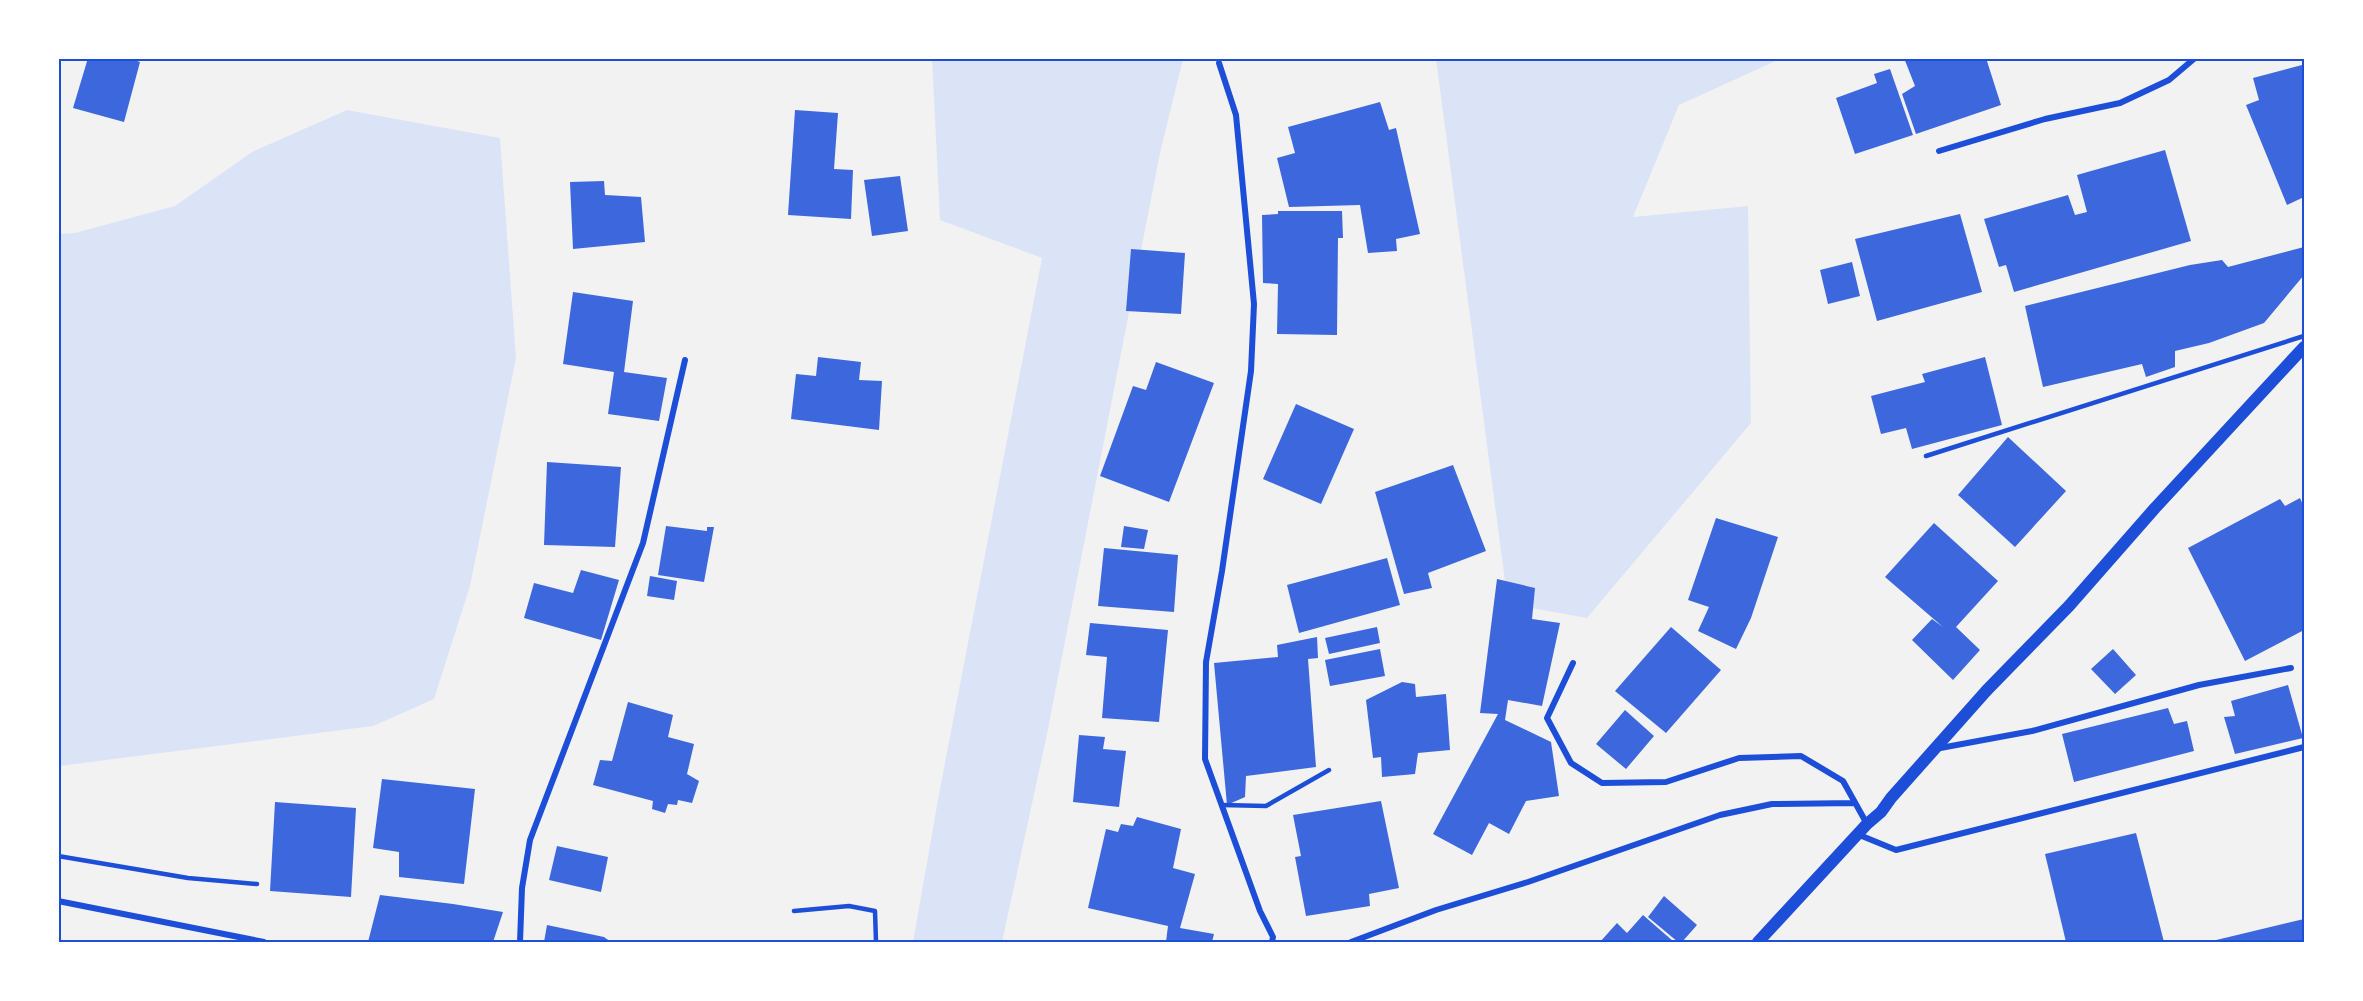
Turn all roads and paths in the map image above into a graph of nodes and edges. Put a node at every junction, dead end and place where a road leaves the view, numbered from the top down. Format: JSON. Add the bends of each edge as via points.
{"nodes":[{"id":1,"x":2195,"y":58,"type":"edge"},
{"id":2,"x":1219,"y":63,"type":"dead end"},
{"id":3,"x":1940,"y":151,"type":"dead end"},
{"id":4,"x":2304,"y":336,"type":"edge"},
{"id":5,"x":2304,"y":347,"type":"edge"},
{"id":6,"x":685,"y":360,"type":"dead end"},
{"id":7,"x":1926,"y":456,"type":"dead end"},
{"id":8,"x":1573,"y":663,"type":"dead end"},
{"id":9,"x":2290,"y":668,"type":"dead end"},
{"id":10,"x":2304,"y":747,"type":"edge"},
{"id":11,"x":1935,"y":749,"type":"junction"},
{"id":12,"x":1329,"y":770,"type":"dead end"},
{"id":13,"x":1855,"y":803,"type":"junction"},
{"id":14,"x":1222,"y":805,"type":"junction"},
{"id":15,"x":1867,"y":824,"type":"junction"},
{"id":16,"x":1857,"y":834,"type":"junction"},
{"id":17,"x":58,"y":856,"type":"edge"},
{"id":18,"x":257,"y":884,"type":"dead end"},
{"id":19,"x":58,"y":901,"type":"edge"},
{"id":20,"x":794,"y":911,"type":"dead end"},
{"id":21,"x":264,"y":942,"type":"edge"},
{"id":22,"x":520,"y":942,"type":"edge"},
{"id":23,"x":876,"y":942,"type":"edge"},
{"id":24,"x":1272,"y":942,"type":"edge"},
{"id":25,"x":1351,"y":942,"type":"edge"},
{"id":26,"x":1758,"y":942,"type":"edge"}],
"edges":[{"from":1,"to":3,"type":"street","via":[[2169,80],[2120,103],[2045,119]]},
{"from":2,"to":14,"type":"street","via":[[1236,115],[1254,304],[1251,371],[1206,662],[1205,759]]},
{"from":4,"to":7,"type":"lane"},
{"from":5,"to":11,"type":"main road"},
{"from":6,"to":22,"type":"street","via":[[643,543],[530,840],[522,888]]},
{"from":8,"to":13,"type":"street","via":[[1547,718],[1571,764],[1602,783],[1666,782],[1739,758],[1801,756],[1843,781]]},
{"from":9,"to":11,"type":"street","via":[[2199,685],[2032,731]]},
{"from":10,"to":16,"type":"street","via":[[1896,850]]},
{"from":11,"to":15,"type":"main road"},
{"from":12,"to":14,"type":"lane","via":[[1266,806]]},
{"from":13,"to":15,"type":"street"},
{"from":13,"to":25,"type":"street","via":[[1772,804],[1720,816]]},
{"from":14,"to":24,"type":"street"},
{"from":15,"to":16,"type":"main road"},
{"from":16,"to":26,"type":"main road"},
{"from":17,"to":18,"type":"lane","via":[[189,878]]},
{"from":19,"to":21,"type":"street"},
{"from":20,"to":23,"type":"lane","via":[[849,906],[875,911]]}]}
